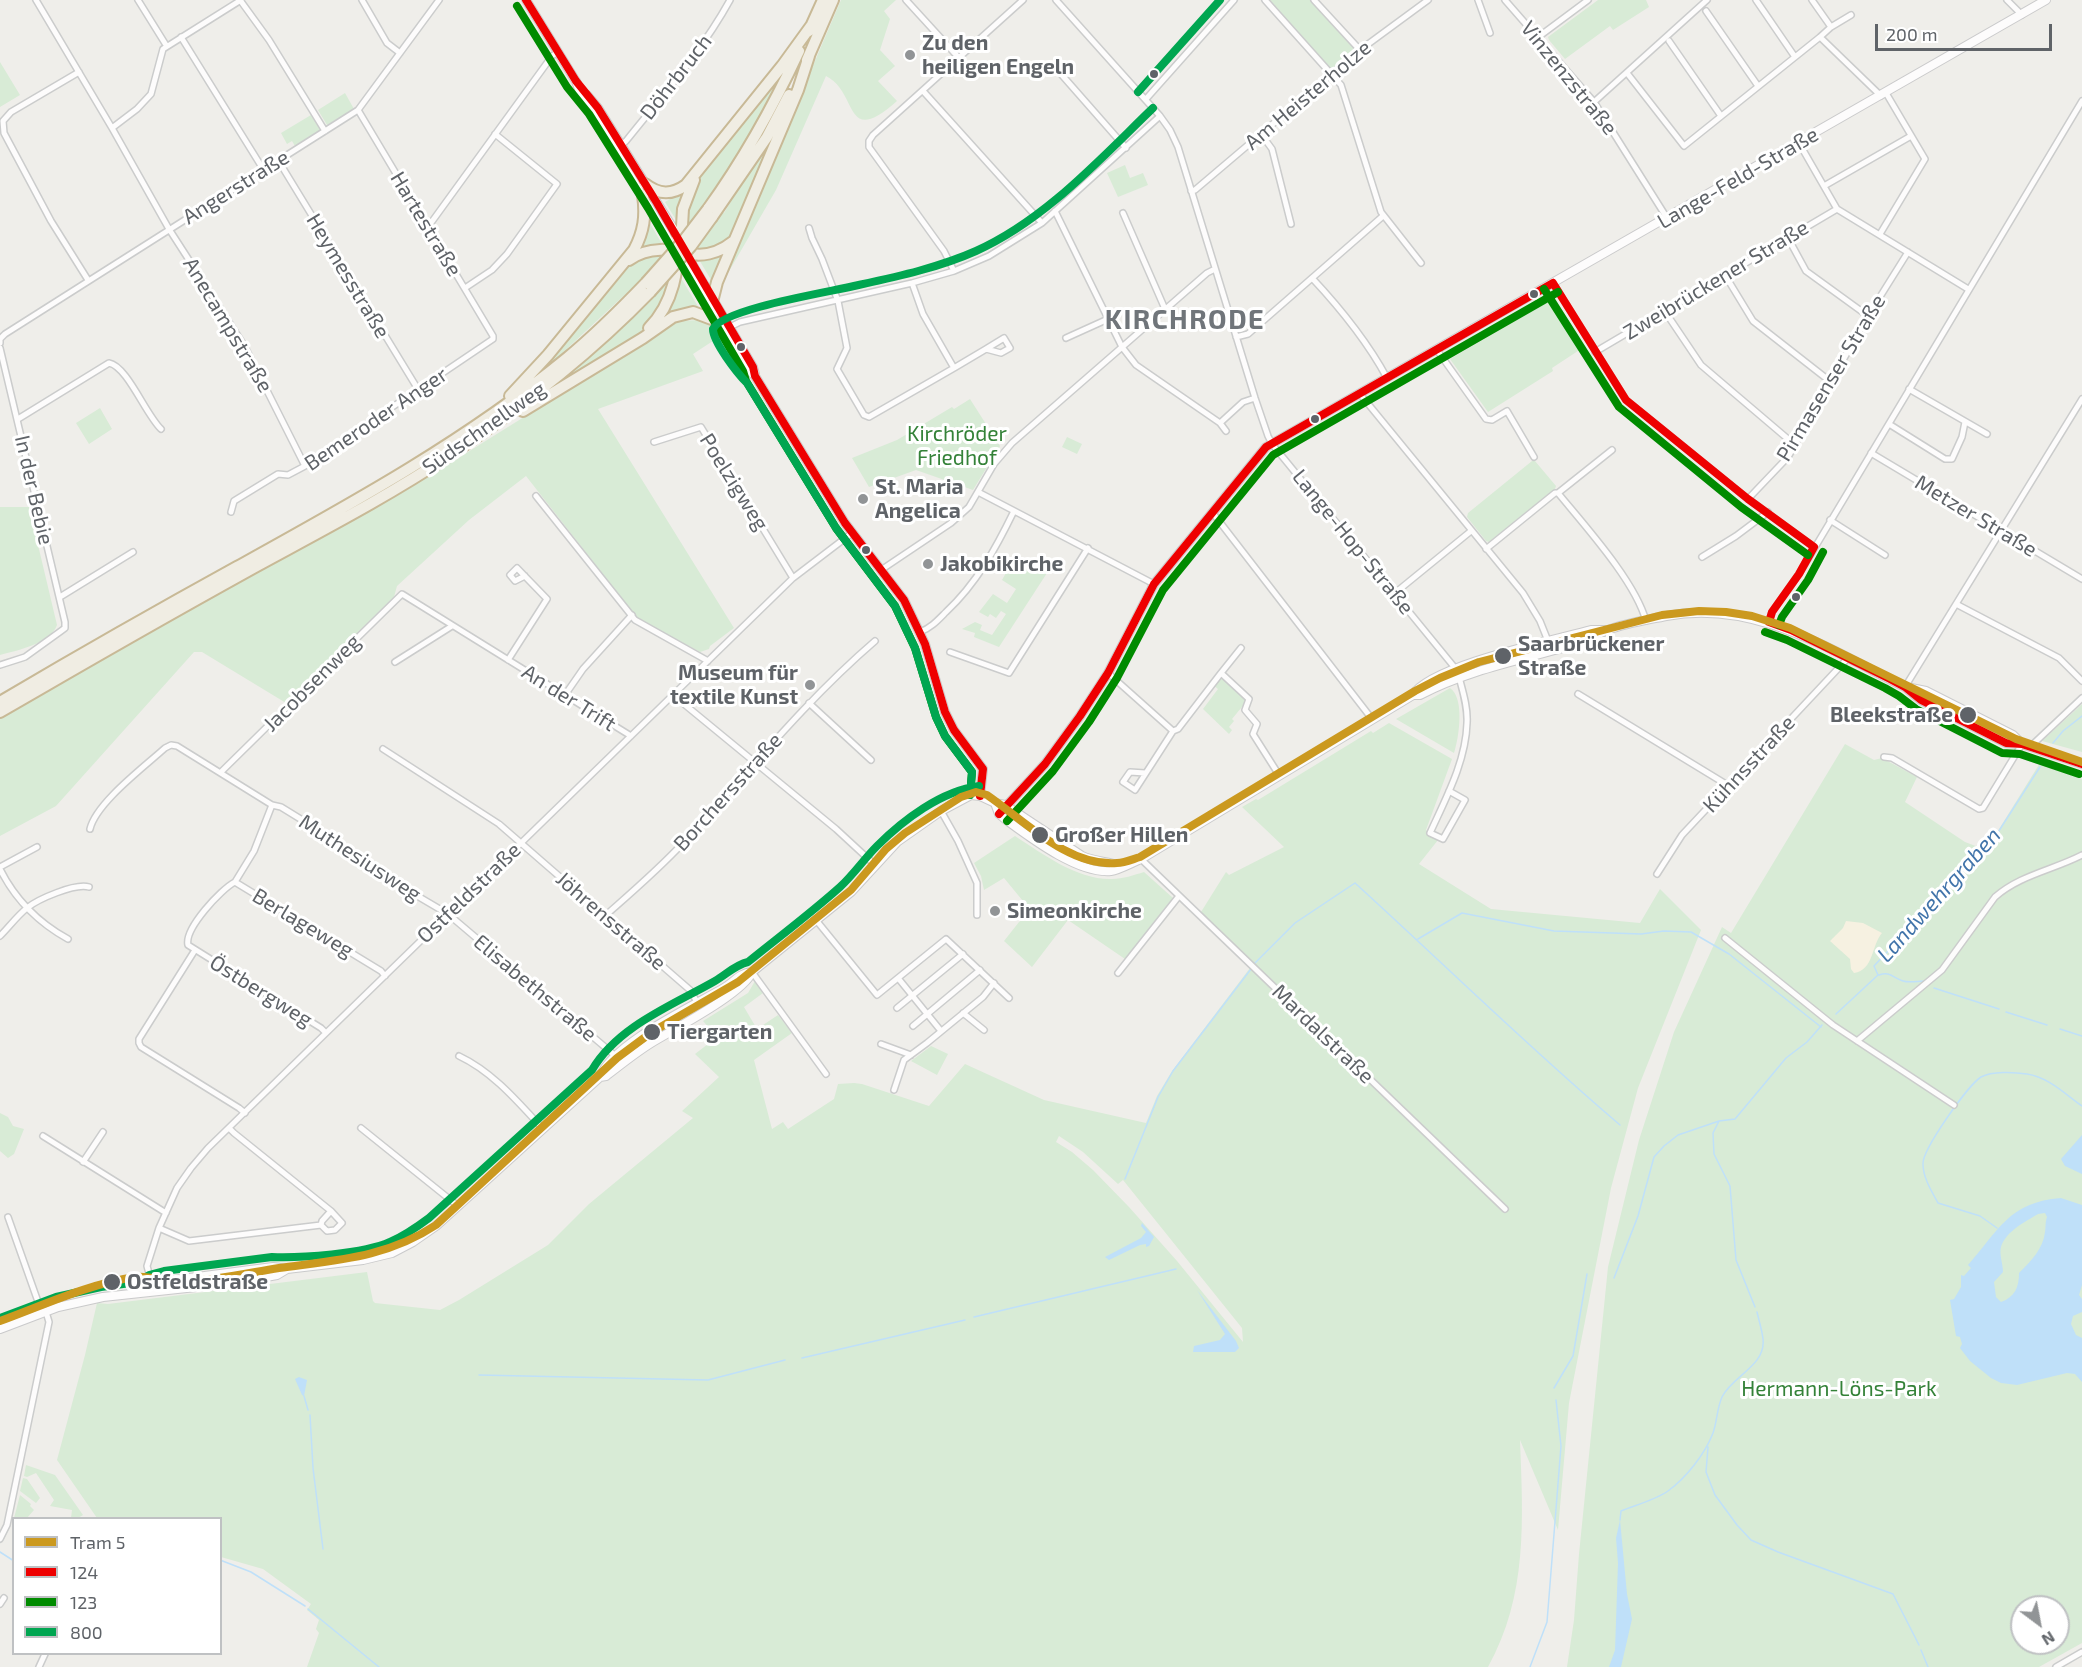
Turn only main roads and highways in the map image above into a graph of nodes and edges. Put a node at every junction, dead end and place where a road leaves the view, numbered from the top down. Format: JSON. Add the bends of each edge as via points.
{"nodes":[{"id":1,"x":526,"y":0,"type":"edge"},
{"id":2,"x":822,"y":0,"type":"edge"},
{"id":3,"x":833,"y":0,"type":"edge"},
{"id":4,"x":2046,"y":0,"type":"edge"},
{"id":5,"x":811,"y":26,"type":"junction"},
{"id":6,"x":809,"y":56,"type":"junction"},
{"id":7,"x":699,"y":169,"type":"junction"},
{"id":8,"x":644,"y":190,"type":"junction"},
{"id":9,"x":710,"y":213,"type":"junction"},
{"id":10,"x":734,"y":241,"type":"junction"},
{"id":11,"x":680,"y":251,"type":"junction"},
{"id":12,"x":622,"y":265,"type":"junction"},
{"id":13,"x":648,"y":287,"type":"junction"},
{"id":14,"x":713,"y":298,"type":"junction"},
{"id":15,"x":724,"y":326,"type":"junction"},
{"id":16,"x":626,"y":348,"type":"junction"},
{"id":17,"x":481,"y":422,"type":"junction"},
{"id":18,"x":448,"y":456,"type":"junction"},
{"id":19,"x":335,"y":518,"type":"junction"},
{"id":20,"x":316,"y":528,"type":"junction"},
{"id":21,"x":1609,"y":630,"type":"junction"},
{"id":22,"x":1455,"y":668,"type":"junction"},
{"id":23,"x":1459,"y":677,"type":"junction"},
{"id":24,"x":1413,"y":695,"type":"junction"},
{"id":25,"x":0,"y":702,"type":"edge"},
{"id":26,"x":0,"y":712,"type":"edge"},
{"id":27,"x":2082,"y":764,"type":"edge"},
{"id":28,"x":980,"y":796,"type":"junction"},
{"id":29,"x":995,"y":803,"type":"junction"},
{"id":30,"x":1005,"y":805,"type":"junction"},
{"id":31,"x":999,"y":814,"type":"junction"},
{"id":32,"x":1120,"y":866,"type":"junction"},
{"id":33,"x":752,"y":972,"type":"junction"},
{"id":34,"x":619,"y":1060,"type":"junction"},
{"id":35,"x":0,"y":1329,"type":"edge"}],
"edges":[{"from":1,"to":8,"type":"main road"},
{"from":2,"to":5,"type":"highway","name":"Südschnellweg"},
{"from":3,"to":6,"type":"highway","name":"Südschnellweg"},
{"from":4,"to":30,"type":"main road","name":"Lange-Feld-Straße","via":[[1266,447],[1154,584],[1108,673],[1055,753]]},
{"from":5,"to":7,"type":"highway"},
{"from":5,"to":9,"type":"highway","name":"Südschnellweg","via":[[780,93]]},
{"from":6,"to":9,"type":"highway","name":"Südschnellweg","via":[[767,137]]},
{"from":6,"to":10,"type":"highway"},
{"from":7,"to":8,"type":"highway","via":[[686,185],[673,192]]},
{"from":7,"to":11,"type":"highway","via":[[686,196]]},
{"from":8,"to":11,"type":"main road"},
{"from":8,"to":12,"type":"highway","via":[[644,230]]},
{"from":9,"to":13,"type":"highway","name":"Südschnellweg","bridge":true,"via":[[691,246]]},
{"from":10,"to":11,"type":"highway","via":[[709,254]]},
{"from":10,"to":14,"type":"highway"},
{"from":11,"to":12,"type":"highway","via":[[651,251]]},
{"from":11,"to":14,"type":"main road"},
{"from":11,"to":15,"type":"main road"},
{"from":11,"to":16,"type":"highway","via":[[672,289],[662,312]]},
{"from":12,"to":17,"type":"highway","via":[[536,369]]},
{"from":13,"to":17,"type":"highway","name":"Südschnellweg","via":[[568,357]]},
{"from":13,"to":18,"type":"highway","name":"Südschnellweg","via":[[624,319],[574,364]]},
{"from":14,"to":15,"type":"main road"},
{"from":15,"to":16,"type":"highway","via":[[693,312],[681,314]]},
{"from":15,"to":28,"type":"main road","via":[[852,532],[904,600],[920,632],[945,712],[983,770]]},
{"from":16,"to":18,"type":"highway"},
{"from":17,"to":19,"type":"highway","name":"Südschnellweg"},
{"from":18,"to":19,"type":"highway","name":"Südschnellweg"},
{"from":19,"to":20,"type":"highway","name":"Südschnellweg"},
{"from":20,"to":25,"type":"highway","name":"Südschnellweg"},
{"from":20,"to":26,"type":"highway","name":"Südschnellweg"},
{"from":21,"to":22,"type":"main road","via":[[1591,630]]},
{"from":21,"to":23,"type":"main road","via":[[1592,639]]},
{"from":21,"to":27,"type":"main road","via":[[1701,612],[1769,622],[1905,687],[1929,692],[2013,735],[2026,746]]},
{"from":22,"to":23,"type":"main road"},
{"from":22,"to":24,"type":"main road","via":[[1416,688]]},
{"from":23,"to":24,"type":"main road"},
{"from":24,"to":32,"type":"main road","via":[[1141,859]]},
{"from":28,"to":29,"type":"main road"},
{"from":28,"to":33,"type":"main road","via":[[967,796],[897,842],[851,892]]},
{"from":29,"to":30,"type":"main road"},
{"from":29,"to":31,"type":"main road"},
{"from":30,"to":31,"type":"main road"},
{"from":30,"to":32,"type":"main road","via":[[1082,856]]},
{"from":31,"to":32,"type":"main road","via":[[1081,865],[1108,871]]},
{"from":33,"to":34,"type":"main road","via":[[735,990]]},
{"from":33,"to":34,"type":"main road","via":[[651,1030]]},
{"from":34,"to":35,"type":"main road","via":[[602,1071],[600,1077],[424,1236],[392,1252],[363,1260],[287,1269],[277,1275],[233,1283],[153,1288],[88,1300]]}]}
